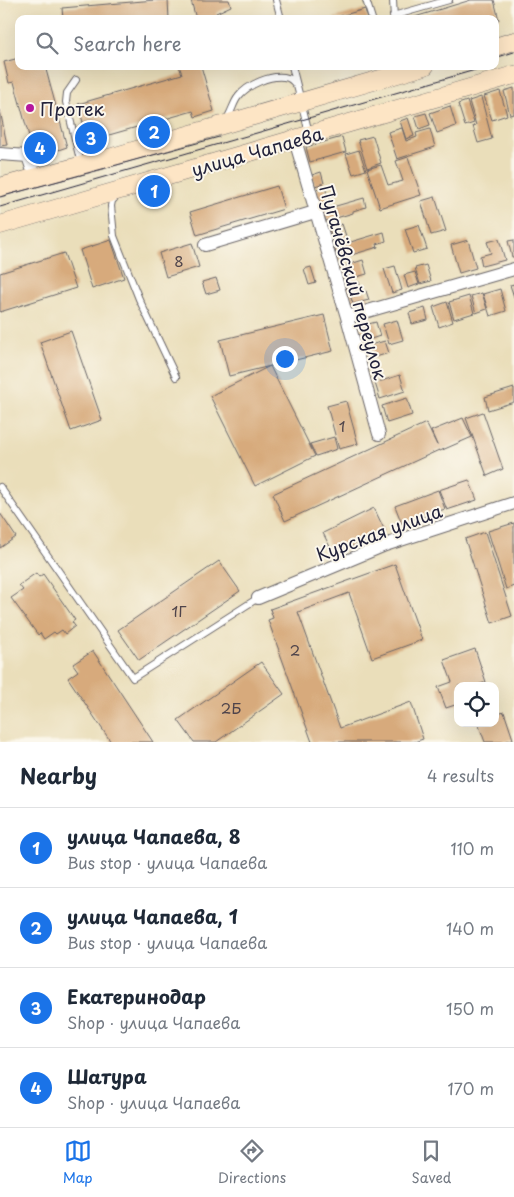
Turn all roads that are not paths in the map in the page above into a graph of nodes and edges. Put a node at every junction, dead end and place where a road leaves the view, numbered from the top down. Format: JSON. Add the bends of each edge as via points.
{"nodes":[{"id":1,"x":276,"y":0,"type":"edge"},
{"id":2,"x":366,"y":0,"type":"edge"},
{"id":3,"x":393,"y":0,"type":"edge"},
{"id":4,"x":449,"y":0,"type":"edge"},
{"id":5,"x":280,"y":15,"type":"edge"},
{"id":6,"x":371,"y":15,"type":"edge"},
{"id":7,"x":393,"y":15,"type":"edge"},
{"id":8,"x":400,"y":15,"type":"edge"},
{"id":9,"x":514,"y":41,"type":"edge"},
{"id":10,"x":499,"y":46,"type":"edge"},
{"id":11,"x":293,"y":70,"type":"edge"},
{"id":12,"x":398,"y":70,"type":"edge"},
{"id":13,"x":514,"y":75,"type":"edge"},
{"id":14,"x":76,"y":80,"type":"dead end"},
{"id":15,"x":299,"y":94,"type":"junction"},
{"id":16,"x":232,"y":122,"type":"junction"},
{"id":17,"x":302,"y":138,"type":"junction"},
{"id":18,"x":0,"y":154,"type":"edge"},
{"id":19,"x":82,"y":166,"type":"junction"},
{"id":20,"x":35,"y":177,"type":"junction"},
{"id":21,"x":0,"y":187,"type":"edge"},
{"id":22,"x":122,"y":190,"type":"junction"},
{"id":23,"x":315,"y":212,"type":"junction"},
{"id":24,"x":0,"y":225,"type":"edge"},
{"id":25,"x":205,"y":245,"type":"dead end"},
{"id":26,"x":514,"y":269,"type":"edge"},
{"id":27,"x":347,"y":317,"type":"junction"},
{"id":28,"x":176,"y":376,"type":"dead end"},
{"id":29,"x":379,"y":434,"type":"dead end"},
{"id":30,"x":0,"y":487,"type":"edge"},
{"id":31,"x":514,"y":503,"type":"edge"},
{"id":32,"x":258,"y":598,"type":"joint"}],
"edges":[{"from":1,"to":5,"type":"lane"},
{"from":2,"to":6,"type":"lane"},
{"from":3,"to":7,"type":"lane"},
{"from":4,"to":8,"type":"lane"},
{"from":9,"to":10,"type":"main road"},
{"from":11,"to":15,"type":"lane"},
{"from":12,"to":15,"type":"main road","name":"улица Чапаева"},
{"from":13,"to":17,"type":"main road","name":"улица Чапаева"},
{"from":14,"to":19,"type":"lane","via":[[67,93],[66,102]]},
{"from":15,"to":16,"type":"main road","name":"улица Чапаева"},
{"from":15,"to":16,"type":"lane","via":[[291,79],[286,77],[269,78],[250,85],[236,98],[229,115]]},
{"from":15,"to":17,"type":"lane"},
{"from":16,"to":19,"type":"main road","name":"улица Чапаева"},
{"from":17,"to":22,"type":"main road","name":"улица Чапаева"},
{"from":17,"to":23,"type":"street","name":"Пугачёвский переулок"},
{"from":18,"to":20,"type":"street","via":[[28,156]]},
{"from":19,"to":20,"type":"main road","name":"улица Чапаева"},
{"from":20,"to":21,"type":"main road","name":"улица Чапаева"},
{"from":22,"to":24,"type":"main road","name":"улица Чапаева"},
{"from":22,"to":28,"type":"lane","via":[[111,206],[114,236],[139,299]]},
{"from":23,"to":25,"type":"street"},
{"from":23,"to":27,"type":"street","name":"Пугачёвский переулок"},
{"from":26,"to":27,"type":"street"},
{"from":27,"to":29,"type":"street","name":"Пугачёвский переулок"},
{"from":30,"to":32,"type":"lane","via":[[133,678]]},
{"from":31,"to":32,"type":"street","name":"Курская улица","via":[[385,545]]}]}
